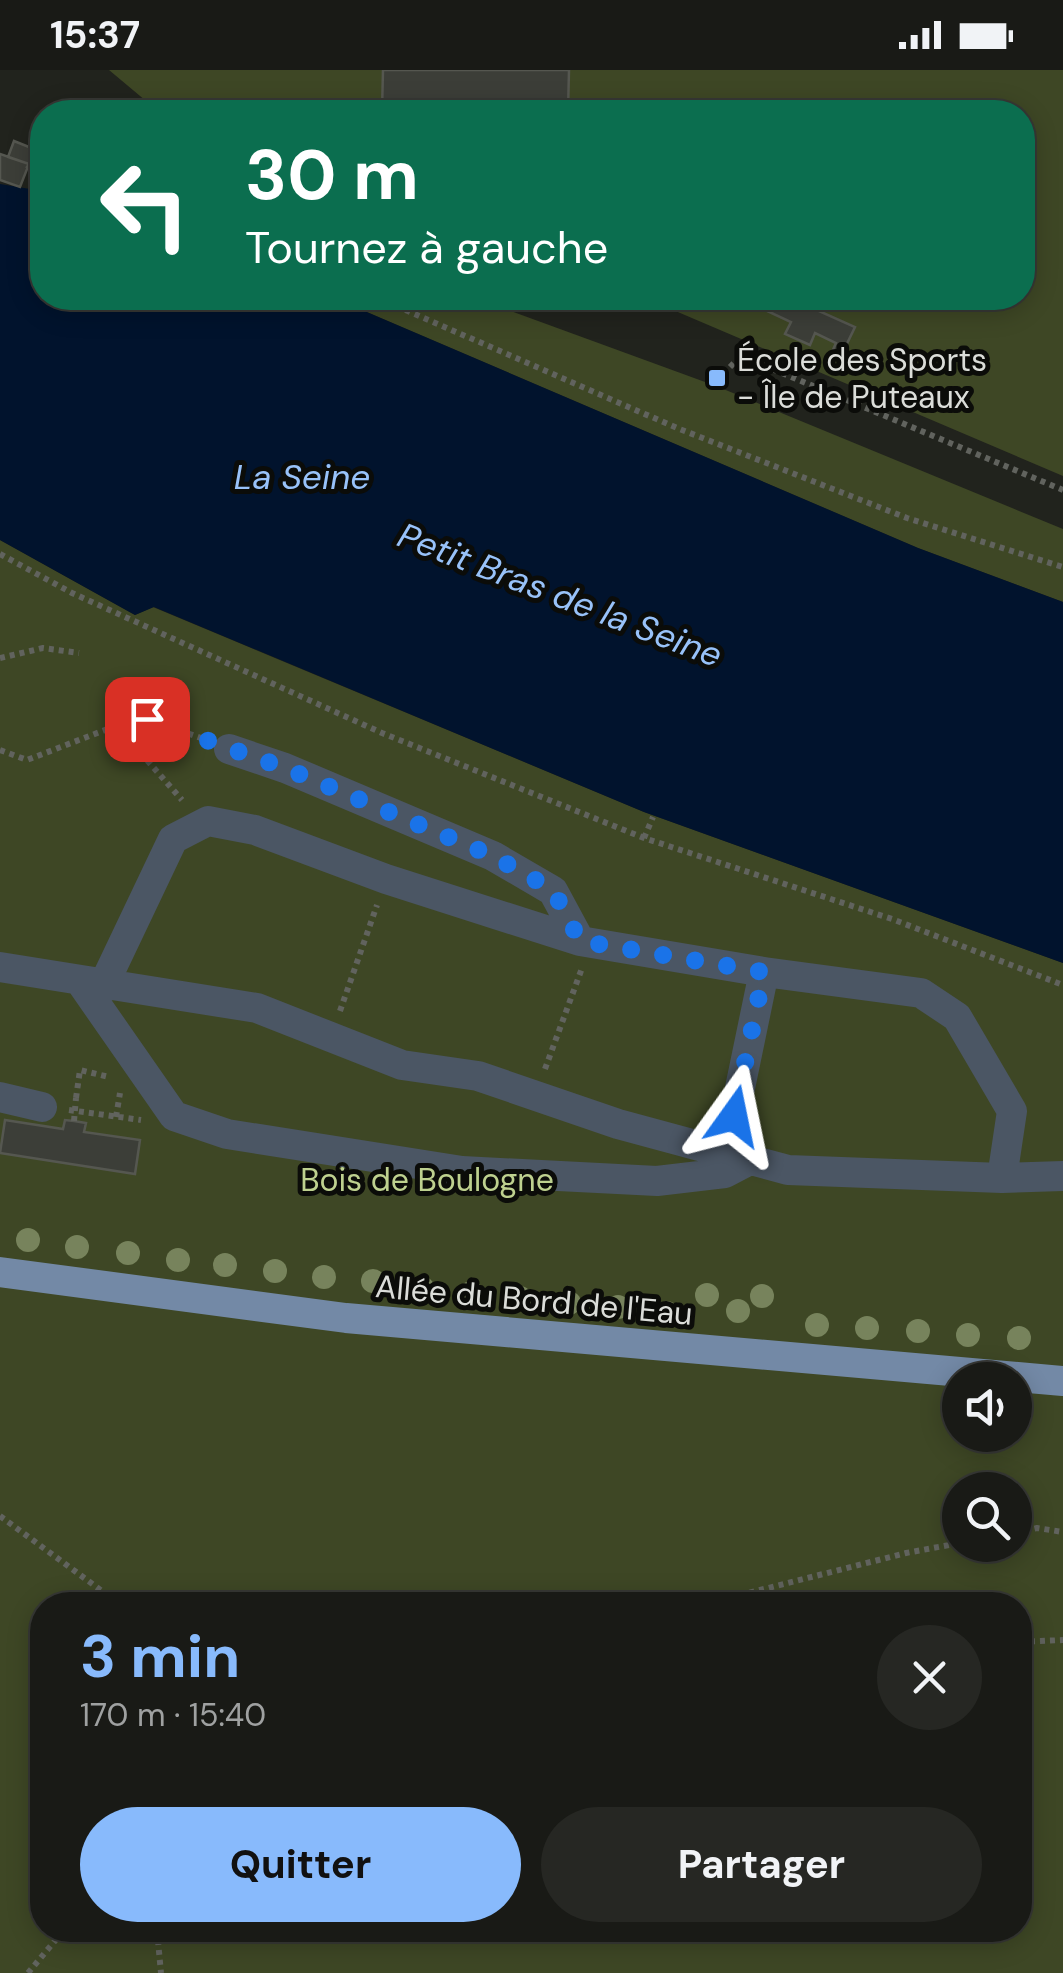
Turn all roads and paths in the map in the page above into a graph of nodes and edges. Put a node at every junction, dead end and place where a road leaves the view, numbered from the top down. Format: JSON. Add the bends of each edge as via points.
{"nodes":[{"id":1,"x":406,"y":310,"type":"edge"},
{"id":2,"x":730,"y":367,"type":"dead end"},
{"id":3,"x":1063,"y":490,"type":"edge"},
{"id":4,"x":0,"y":554,"type":"edge"},
{"id":5,"x":1063,"y":567,"type":"edge"},
{"id":6,"x":79,"y":652,"type":"dead end"},
{"id":7,"x":0,"y":658,"type":"edge"},
{"id":8,"x":107,"y":730,"type":"junction"},
{"id":9,"x":229,"y":749,"type":"joint"},
{"id":10,"x":0,"y":750,"type":"edge"},
{"id":11,"x":652,"y":817,"type":"dead end"},
{"id":12,"x":201,"y":825,"type":"junction"},
{"id":13,"x":644,"y":838,"type":"junction"},
{"id":14,"x":386,"y":878,"type":"junction"},
{"id":15,"x":586,"y":942,"type":"junction"},
{"id":16,"x":0,"y":967,"type":"edge"},
{"id":17,"x":764,"y":972,"type":"junction"},
{"id":18,"x":92,"y":982,"type":"junction"},
{"id":19,"x":1063,"y":985,"type":"edge"},
{"id":20,"x":331,"y":1036,"type":"junction"},
{"id":21,"x":536,"y":1094,"type":"junction"},
{"id":22,"x":0,"y":1098,"type":"edge"},
{"id":23,"x":42,"y":1106,"type":"joint"},
{"id":24,"x":116,"y":1116,"type":"junction"},
{"id":25,"x":174,"y":1116,"type":"junction"},
{"id":26,"x":74,"y":1121,"type":"dead end"},
{"id":27,"x":718,"y":1154,"type":"junction"},
{"id":28,"x":748,"y":1161,"type":"junction"},
{"id":29,"x":1063,"y":1176,"type":"edge"},
{"id":30,"x":1002,"y":1178,"type":"junction"},
{"id":31,"x":0,"y":1272,"type":"edge"},
{"id":32,"x":1063,"y":1381,"type":"edge"},
{"id":33,"x":0,"y":1516,"type":"edge"},
{"id":34,"x":1032,"y":1529,"type":"edge"},
{"id":35,"x":1063,"y":1532,"type":"edge"},
{"id":36,"x":942,"y":1546,"type":"edge"},
{"id":37,"x":103,"y":1592,"type":"edge"},
{"id":38,"x":752,"y":1592,"type":"edge"},
{"id":39,"x":1063,"y":1640,"type":"edge"},
{"id":40,"x":1032,"y":1641,"type":"edge"},
{"id":41,"x":54,"y":1942,"type":"edge"},
{"id":42,"x":159,"y":1942,"type":"edge"},
{"id":43,"x":28,"y":1973,"type":"edge"},
{"id":44,"x":161,"y":1973,"type":"edge"}],
"edges":[{"from":1,"to":5,"type":"path","via":[[748,456],[907,518]]},
{"from":2,"to":3,"type":"path","via":[[741,356]]},
{"from":4,"to":13,"type":"path","via":[[72,594],[382,733]]},
{"from":6,"to":7,"type":"path","via":[[43,648]]},
{"from":8,"to":9,"type":"path","via":[[147,719]]},
{"from":8,"to":10,"type":"path","via":[[27,760]]},
{"from":8,"to":12,"type":"path","via":[[139,751]]},
{"from":9,"to":15,"type":"lane","via":[[493,856],[553,890]]},
{"from":11,"to":13,"type":"path"},
{"from":12,"to":14,"type":"lane","via":[[255,830]]},
{"from":12,"to":18,"type":"lane","via":[[173,840]]},
{"from":13,"to":19,"type":"path","via":[[892,919]]},
{"from":14,"to":15,"type":"lane"},
{"from":14,"to":20,"type":"path"},
{"from":15,"to":17,"type":"lane"},
{"from":15,"to":21,"type":"path"},
{"from":16,"to":18,"type":"lane"},
{"from":17,"to":27,"type":"lane","via":[[734,1116]]},
{"from":17,"to":30,"type":"lane","via":[[920,994],[957,1017],[1012,1111]]},
{"from":18,"to":20,"type":"lane","via":[[257,1008]]},
{"from":18,"to":25,"type":"lane"},
{"from":20,"to":21,"type":"lane","via":[[402,1065],[478,1076]]},
{"from":21,"to":27,"type":"lane"},
{"from":22,"to":23,"type":"lane"},
{"from":23,"to":24,"type":"path"},
{"from":24,"to":25,"type":"path","via":[[164,1124]]},
{"from":24,"to":26,"type":"path","bridge":true,"via":[[123,1081],[80,1070]]},
{"from":25,"to":28,"type":"lane","via":[[227,1134],[462,1171],[657,1181],[725,1172]]},
{"from":27,"to":28,"type":"lane"},
{"from":28,"to":30,"type":"lane","via":[[788,1170]]},
{"from":29,"to":30,"type":"lane"},
{"from":31,"to":32,"type":"main road","name":"Allée du Bord de l'Eau","via":[[346,1318]]},
{"from":33,"to":37,"type":"path"},
{"from":34,"to":35,"type":"path"},
{"from":36,"to":38,"type":"path"},
{"from":39,"to":40,"type":"path"},
{"from":41,"to":43,"type":"path"},
{"from":42,"to":44,"type":"path"}]}
